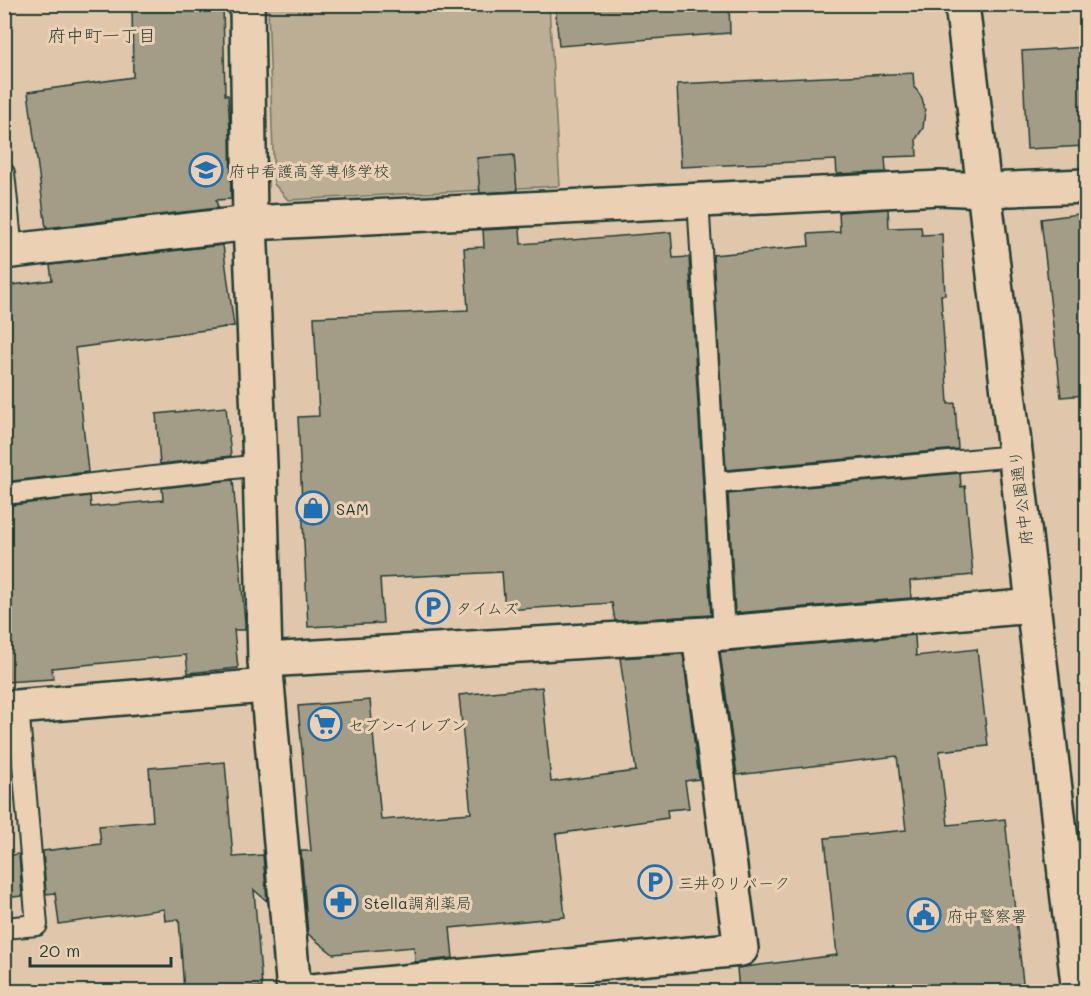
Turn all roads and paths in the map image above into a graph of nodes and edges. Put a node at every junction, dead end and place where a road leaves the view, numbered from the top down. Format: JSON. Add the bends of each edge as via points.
{"nodes":[{"id":1,"x":247,"y":4,"type":"edge"},
{"id":2,"x":962,"y":4,"type":"edge"},
{"id":3,"x":4,"y":173,"type":"edge"},
{"id":4,"x":1086,"y":186,"type":"edge"},
{"id":5,"x":984,"y":190,"type":"junction"},
{"id":6,"x":698,"y":199,"type":"junction"},
{"id":7,"x":250,"y":223,"type":"junction"},
{"id":8,"x":8,"y":252,"type":"edge"},
{"id":9,"x":1015,"y":456,"type":"junction"},
{"id":10,"x":260,"y":465,"type":"junction"},
{"id":11,"x":716,"y":483,"type":"junction"},
{"id":12,"x":4,"y":494,"type":"edge"},
{"id":13,"x":1033,"y":606,"type":"junction"},
{"id":14,"x":711,"y":634,"type":"junction"},
{"id":15,"x":265,"y":673,"type":"junction"},
{"id":16,"x":11,"y":707,"type":"edge"},
{"id":17,"x":1076,"y":873,"type":"edge"},
{"id":18,"x":4,"y":928,"type":"edge"},
{"id":19,"x":294,"y":992,"type":"edge"},
{"id":20,"x":302,"y":992,"type":"edge"},
{"id":21,"x":1079,"y":992,"type":"edge"}],
"edges":[{"from":1,"to":7,"type":"street"},
{"from":2,"to":5,"type":"street","name":"府中公園通り"},
{"from":3,"to":8,"type":"lane"},
{"from":4,"to":5,"type":"street"},
{"from":5,"to":6,"type":"street","via":[[940,188]]},
{"from":5,"to":9,"type":"street","name":"府中公園通り"},
{"from":6,"to":7,"type":"street"},
{"from":6,"to":11,"type":"lane"},
{"from":7,"to":8,"type":"street"},
{"from":7,"to":10,"type":"street"},
{"from":9,"to":11,"type":"lane"},
{"from":9,"to":13,"type":"street","name":"府中公園通り"},
{"from":10,"to":12,"type":"lane"},
{"from":10,"to":15,"type":"street"},
{"from":11,"to":14,"type":"lane"},
{"from":13,"to":14,"type":"street"},
{"from":13,"to":17,"type":"street","name":"府中公園通り"},
{"from":14,"to":15,"type":"street"},
{"from":14,"to":20,"type":"street","via":[[741,949]]},
{"from":15,"to":16,"type":"street"},
{"from":15,"to":19,"type":"street"},
{"from":16,"to":18,"type":"lane","via":[[37,925]]},
{"from":17,"to":21,"type":"street","name":"府中公園通り"}]}
